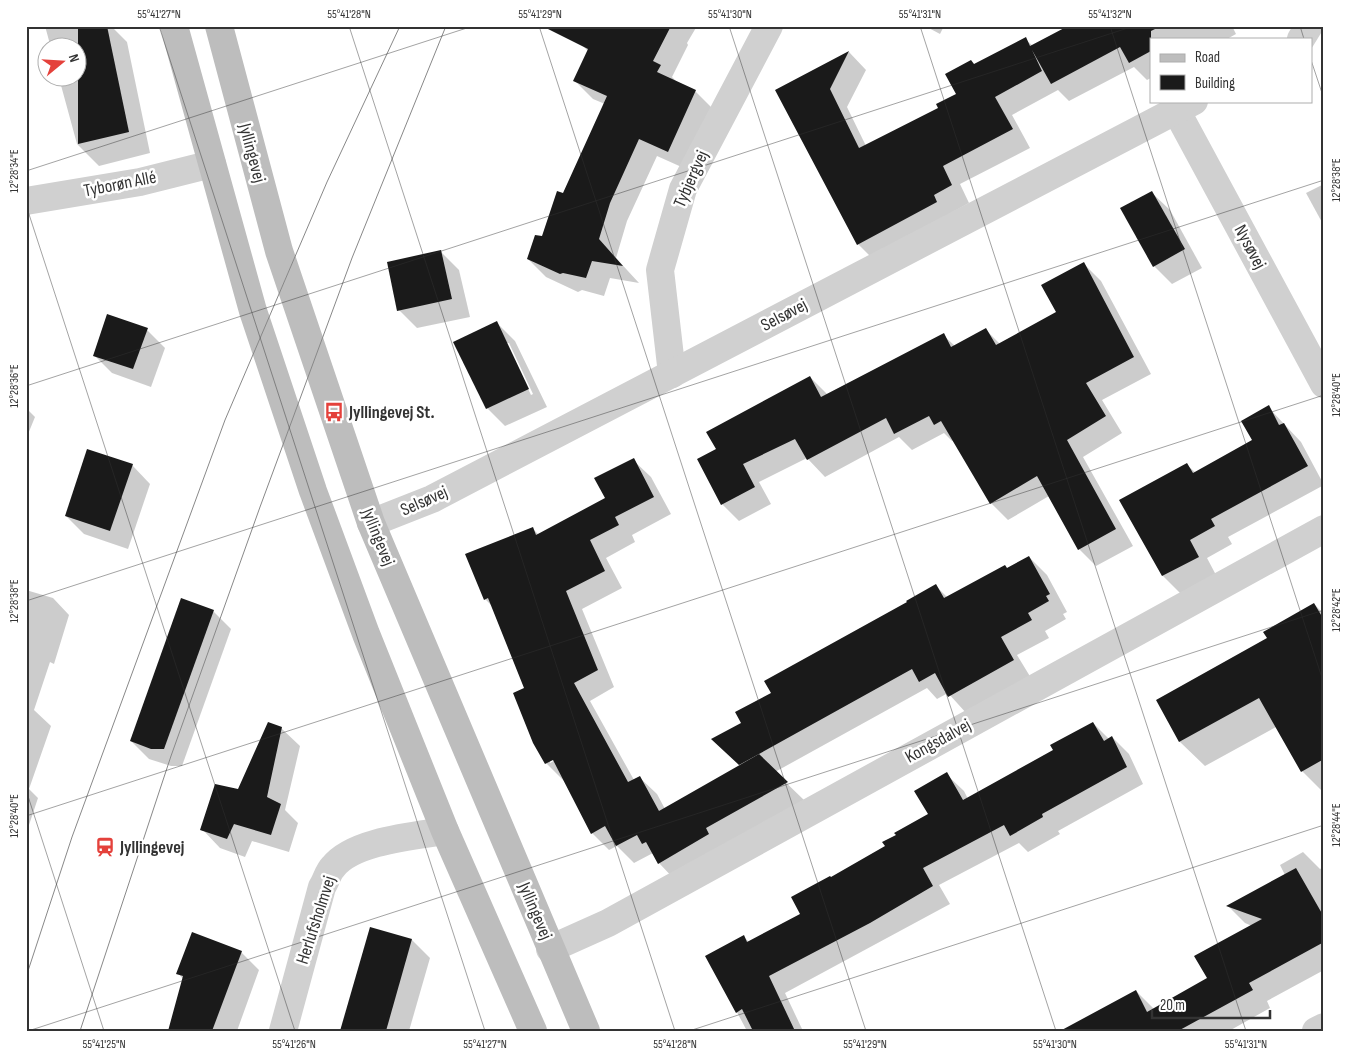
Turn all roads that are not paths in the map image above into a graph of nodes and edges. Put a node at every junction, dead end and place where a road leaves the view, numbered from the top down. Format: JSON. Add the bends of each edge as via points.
{"nodes":[{"id":1,"x":174,"y":26,"type":"edge"},
{"id":2,"x":219,"y":26,"type":"edge"},
{"id":3,"x":769,"y":26,"type":"edge"},
{"id":4,"x":1309,"y":26,"type":"edge"},
{"id":5,"x":1302,"y":38,"type":"edge"},
{"id":6,"x":1185,"y":106,"type":"edge"},
{"id":7,"x":212,"y":164,"type":"junction"},
{"id":8,"x":26,"y":201,"type":"edge"},
{"id":9,"x":672,"y":374,"type":"junction"},
{"id":10,"x":1324,"y":384,"type":"edge"},
{"id":11,"x":371,"y":523,"type":"junction"},
{"id":12,"x":1324,"y":529,"type":"edge"},
{"id":13,"x":445,"y":831,"type":"junction"},
{"id":14,"x":550,"y":948,"type":"junction"},
{"id":15,"x":1324,"y":1027,"type":"edge"},
{"id":16,"x":283,"y":1031,"type":"edge"},
{"id":17,"x":533,"y":1031,"type":"edge"},
{"id":18,"x":586,"y":1031,"type":"edge"},
{"id":19,"x":1316,"y":1031,"type":"edge"}],
"edges":[{"from":1,"to":7,"type":"street"},
{"from":2,"to":11,"type":"street","name":"Jyllingevej","via":[[279,251]]},
{"from":3,"to":9,"type":"street","name":"Tybjergvej","via":[[683,189],[660,270]]},
{"from":4,"to":5,"type":"street"},
{"from":6,"to":9,"type":"street","name":"Selsøvej"},
{"from":6,"to":10,"type":"street","name":"Nysøvej"},
{"from":7,"to":8,"type":"street","name":"Tyborøn Allé","via":[[140,182]]},
{"from":7,"to":13,"type":"street","via":[[253,311],[313,491]]},
{"from":9,"to":11,"type":"street","name":"Selsøvej","via":[[432,499]]},
{"from":11,"to":14,"type":"street","name":"Jyllingevej"},
{"from":12,"to":14,"type":"street","name":"Kongsdalvej","via":[[608,923]]},
{"from":13,"to":16,"type":"street","name":"Herlufsholmvej","via":[[372,844],[352,852],[333,866],[322,887]]},
{"from":13,"to":17,"type":"street"},
{"from":14,"to":18,"type":"street","name":"Jyllingevej"},
{"from":15,"to":19,"type":"street"}]}
